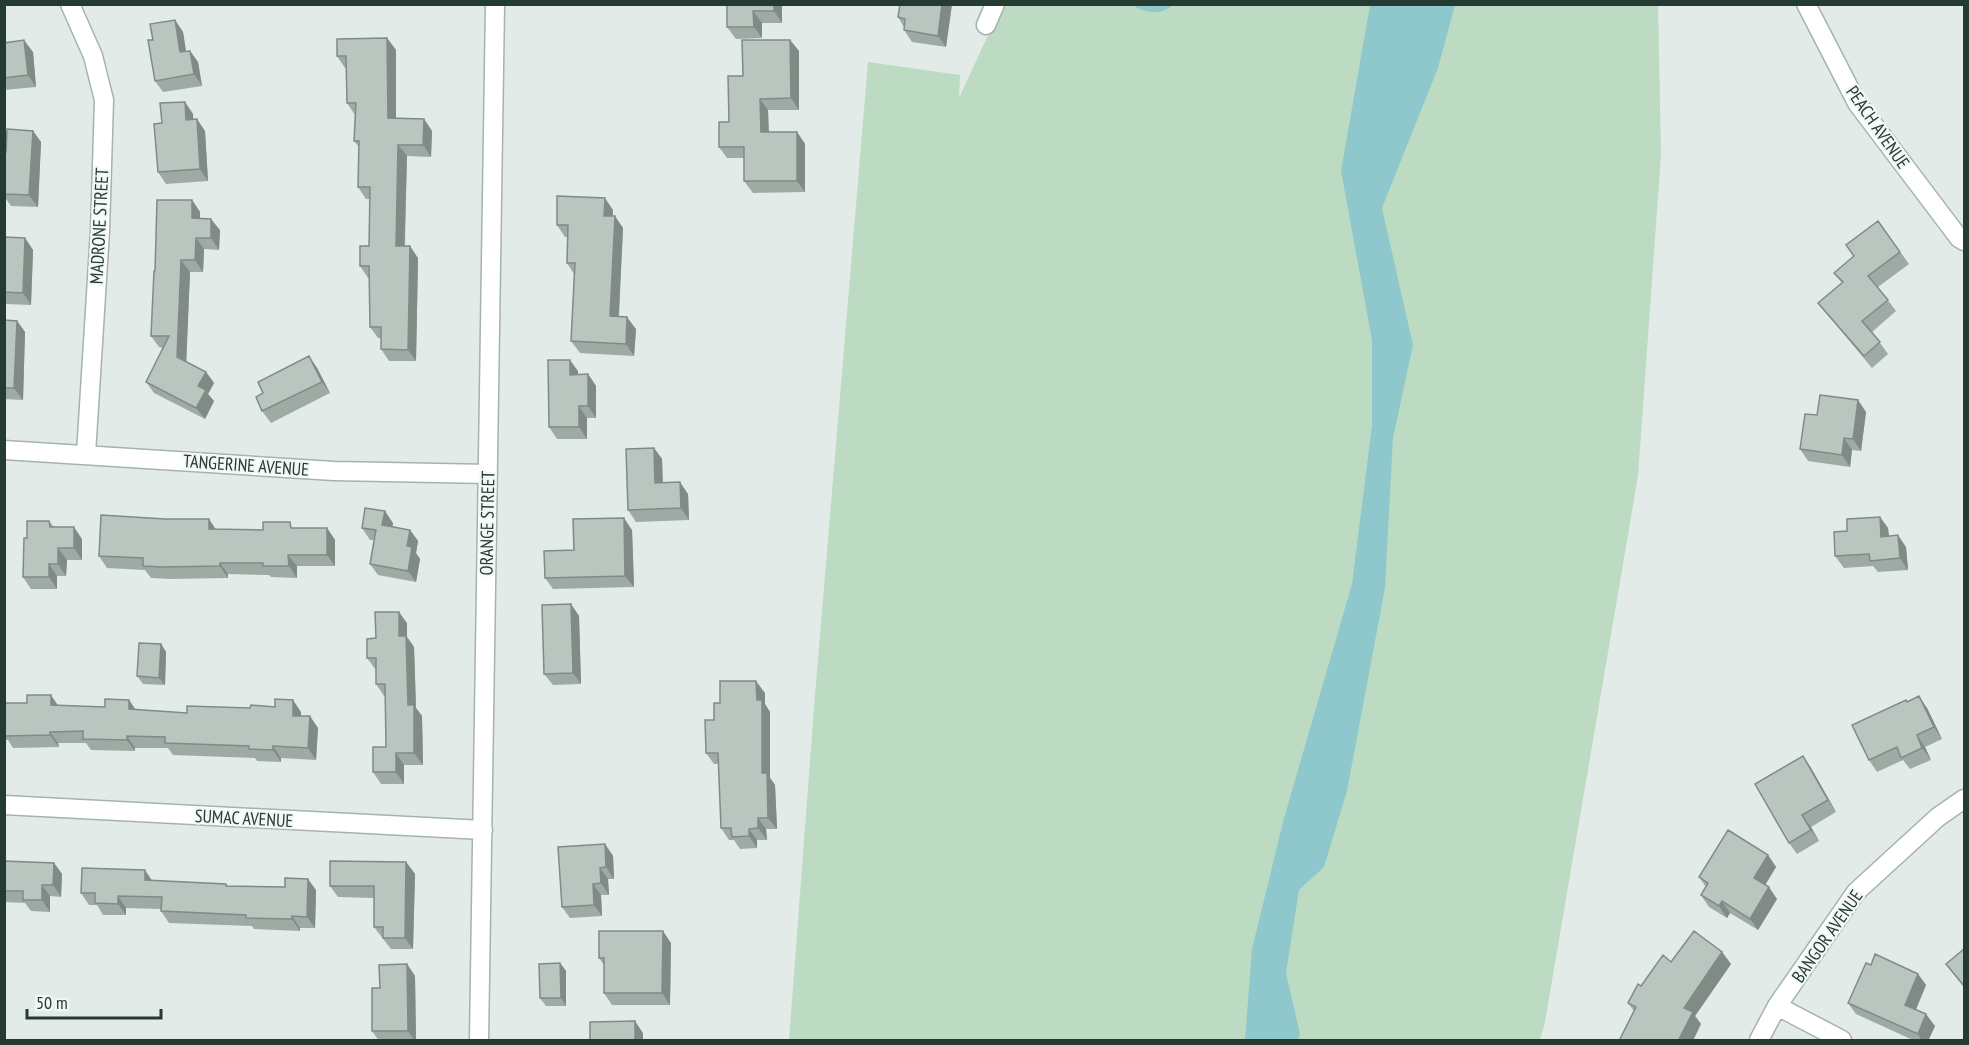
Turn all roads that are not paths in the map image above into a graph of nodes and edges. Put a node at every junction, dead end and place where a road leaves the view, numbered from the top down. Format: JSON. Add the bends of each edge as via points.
{"nodes":[{"id":1,"x":70,"y":4,"type":"edge"},
{"id":2,"x":495,"y":4,"type":"edge"},
{"id":3,"x":995,"y":4,"type":"edge"},
{"id":4,"x":1806,"y":4,"type":"edge"},
{"id":5,"x":986,"y":25,"type":"dead end"},
{"id":6,"x":1965,"y":241,"type":"edge"},
{"id":7,"x":4,"y":450,"type":"edge"},
{"id":8,"x":86,"y":454,"type":"junction"},
{"id":9,"x":488,"y":474,"type":"junction"},
{"id":10,"x":1965,"y":799,"type":"edge"},
{"id":11,"x":4,"y":805,"type":"edge"},
{"id":12,"x":483,"y":830,"type":"junction"},
{"id":13,"x":1777,"y":1006,"type":"junction"},
{"id":14,"x":479,"y":1041,"type":"edge"},
{"id":15,"x":1760,"y":1041,"type":"edge"},
{"id":16,"x":1842,"y":1041,"type":"edge"}],
"edges":[{"from":1,"to":8,"type":"street","name":"MADRONE STREET","via":[[93,56],[104,100]]},
{"from":2,"to":9,"type":"street","name":"ORANGE STREET"},
{"from":3,"to":5,"type":"street"},
{"from":4,"to":6,"type":"street","name":"PEACH AVENUE","via":[[1857,103]]},
{"from":7,"to":8,"type":"street","name":"TANGERINE AVENUE"},
{"from":8,"to":9,"type":"street","name":"TANGERINE AVENUE","via":[[334,471]]},
{"from":9,"to":12,"type":"street","name":"ORANGE STREET"},
{"from":10,"to":13,"type":"street","name":"BANGOR AVENUE","via":[[1938,817],[1856,892]]},
{"from":11,"to":12,"type":"street","name":"SUMAC AVENUE"},
{"from":12,"to":14,"type":"street","name":"ORANGE STREET"},
{"from":13,"to":15,"type":"street","name":"BANGOR AVENUE"},
{"from":13,"to":16,"type":"street"}]}
